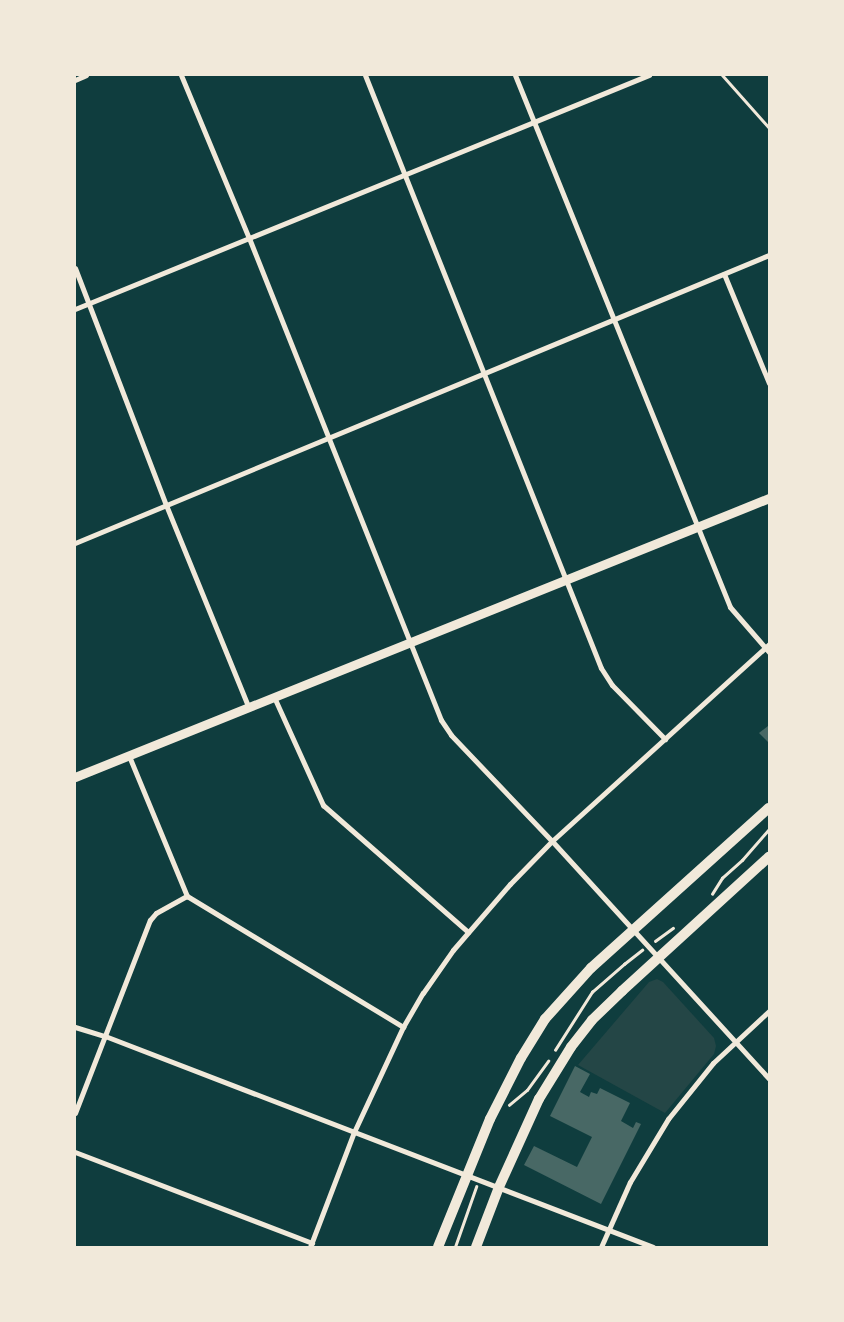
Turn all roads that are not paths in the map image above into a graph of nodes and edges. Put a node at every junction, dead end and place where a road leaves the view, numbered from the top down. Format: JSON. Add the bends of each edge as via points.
{"nodes":[{"id":1,"x":86,"y":75,"type":"edge"},
{"id":2,"x":181,"y":75,"type":"edge"},
{"id":3,"x":366,"y":75,"type":"edge"},
{"id":4,"x":515,"y":75,"type":"edge"},
{"id":5,"x":649,"y":75,"type":"edge"},
{"id":6,"x":722,"y":75,"type":"edge"},
{"id":7,"x":75,"y":80,"type":"edge"},
{"id":8,"x":534,"y":122,"type":"junction"},
{"id":9,"x":769,"y":128,"type":"edge"},
{"id":10,"x":406,"y":175,"type":"junction"},
{"id":11,"x":249,"y":238,"type":"junction"},
{"id":12,"x":769,"y":255,"type":"edge"},
{"id":13,"x":75,"y":268,"type":"edge"},
{"id":14,"x":724,"y":274,"type":"junction"},
{"id":15,"x":89,"y":304,"type":"junction"},
{"id":16,"x":75,"y":309,"type":"edge"},
{"id":17,"x":614,"y":319,"type":"junction"},
{"id":18,"x":484,"y":373,"type":"junction"},
{"id":19,"x":769,"y":383,"type":"edge"},
{"id":20,"x":327,"y":438,"type":"junction"},
{"id":21,"x":769,"y":498,"type":"edge"},
{"id":22,"x":166,"y":505,"type":"junction"},
{"id":23,"x":698,"y":527,"type":"junction"},
{"id":24,"x":75,"y":543,"type":"edge"},
{"id":25,"x":566,"y":580,"type":"junction"},
{"id":26,"x":410,"y":643,"type":"junction"},
{"id":27,"x":768,"y":648,"type":"edge"},
{"id":28,"x":274,"y":697,"type":"junction"},
{"id":29,"x":248,"y":708,"type":"junction"},
{"id":30,"x":665,"y":739,"type":"junction"},
{"id":31,"x":129,"y":756,"type":"junction"},
{"id":32,"x":75,"y":778,"type":"edge"},
{"id":33,"x":769,"y":808,"type":"edge"},
{"id":34,"x":552,"y":841,"type":"junction"},
{"id":35,"x":769,"y":857,"type":"edge"},
{"id":36,"x":187,"y":896,"type":"junction"},
{"id":37,"x":632,"y":929,"type":"junction"},
{"id":38,"x":468,"y":932,"type":"junction"},
{"id":39,"x":658,"y":957,"type":"junction"},
{"id":40,"x":769,"y":1011,"type":"edge"},
{"id":41,"x":75,"y":1026,"type":"edge"},
{"id":42,"x":403,"y":1027,"type":"junction"},
{"id":43,"x":106,"y":1036,"type":"junction"},
{"id":44,"x":735,"y":1042,"type":"junction"},
{"id":45,"x":769,"y":1079,"type":"edge"},
{"id":46,"x":75,"y":1113,"type":"edge"},
{"id":47,"x":354,"y":1132,"type":"junction"},
{"id":48,"x":75,"y":1152,"type":"edge"},
{"id":49,"x":466,"y":1174,"type":"junction"},
{"id":50,"x":499,"y":1187,"type":"junction"},
{"id":51,"x":608,"y":1228,"type":"junction"},
{"id":52,"x":311,"y":1245,"type":"edge"},
{"id":53,"x":438,"y":1247,"type":"edge"},
{"id":54,"x":476,"y":1247,"type":"edge"},
{"id":55,"x":601,"y":1247,"type":"edge"},
{"id":56,"x":653,"y":1247,"type":"edge"}],
"edges":[{"from":1,"to":7,"type":"street"},
{"from":2,"to":11,"type":"street"},
{"from":3,"to":10,"type":"street"},
{"from":4,"to":8,"type":"street"},
{"from":5,"to":8,"type":"street"},
{"from":6,"to":9,"type":"lane"},
{"from":8,"to":10,"type":"street"},
{"from":8,"to":17,"type":"street"},
{"from":10,"to":11,"type":"street"},
{"from":10,"to":18,"type":"street"},
{"from":11,"to":15,"type":"street"},
{"from":11,"to":20,"type":"street"},
{"from":12,"to":14,"type":"street"},
{"from":13,"to":15,"type":"street"},
{"from":14,"to":17,"type":"street"},
{"from":14,"to":19,"type":"street"},
{"from":15,"to":16,"type":"street"},
{"from":15,"to":22,"type":"street"},
{"from":17,"to":18,"type":"street"},
{"from":17,"to":23,"type":"street"},
{"from":18,"to":20,"type":"street"},
{"from":18,"to":25,"type":"street"},
{"from":20,"to":22,"type":"street"},
{"from":20,"to":26,"type":"street"},
{"from":21,"to":23,"type":"main road"},
{"from":22,"to":24,"type":"street"},
{"from":22,"to":29,"type":"street"},
{"from":23,"to":25,"type":"main road"},
{"from":23,"to":27,"type":"street","via":[[730,607]]},
{"from":25,"to":26,"type":"main road"},
{"from":25,"to":30,"type":"street","via":[[606,678]]},
{"from":26,"to":28,"type":"main road"},
{"from":26,"to":34,"type":"street","via":[[441,720],[451,735]]},
{"from":27,"to":30,"type":"street"},
{"from":28,"to":29,"type":"main road"},
{"from":28,"to":38,"type":"street","via":[[323,805]]},
{"from":29,"to":31,"type":"main road"},
{"from":30,"to":34,"type":"street"},
{"from":31,"to":32,"type":"main road"},
{"from":31,"to":36,"type":"street"},
{"from":33,"to":37,"type":"main road"},
{"from":34,"to":37,"type":"street"},
{"from":34,"to":38,"type":"street"},
{"from":35,"to":39,"type":"main road"},
{"from":36,"to":42,"type":"street"},
{"from":36,"to":43,"type":"street","via":[[156,913],[150,920]]},
{"from":37,"to":39,"type":"street"},
{"from":37,"to":49,"type":"main road","via":[[590,968],[545,1019],[521,1058]]},
{"from":38,"to":42,"type":"street","via":[[423,993]]},
{"from":39,"to":44,"type":"street"},
{"from":39,"to":50,"type":"main road","via":[[592,1020],[555,1070]]},
{"from":40,"to":44,"type":"street"},
{"from":41,"to":43,"type":"street"},
{"from":42,"to":47,"type":"street"},
{"from":43,"to":46,"type":"street"},
{"from":43,"to":47,"type":"street"},
{"from":44,"to":45,"type":"street"},
{"from":44,"to":51,"type":"street","via":[[712,1063],[668,1119],[630,1182]]},
{"from":47,"to":49,"type":"street"},
{"from":47,"to":52,"type":"street"},
{"from":48,"to":52,"type":"street"},
{"from":49,"to":50,"type":"street"},
{"from":49,"to":53,"type":"main road"},
{"from":50,"to":51,"type":"street"},
{"from":50,"to":54,"type":"main road"},
{"from":51,"to":55,"type":"street"},
{"from":51,"to":56,"type":"street"}]}
